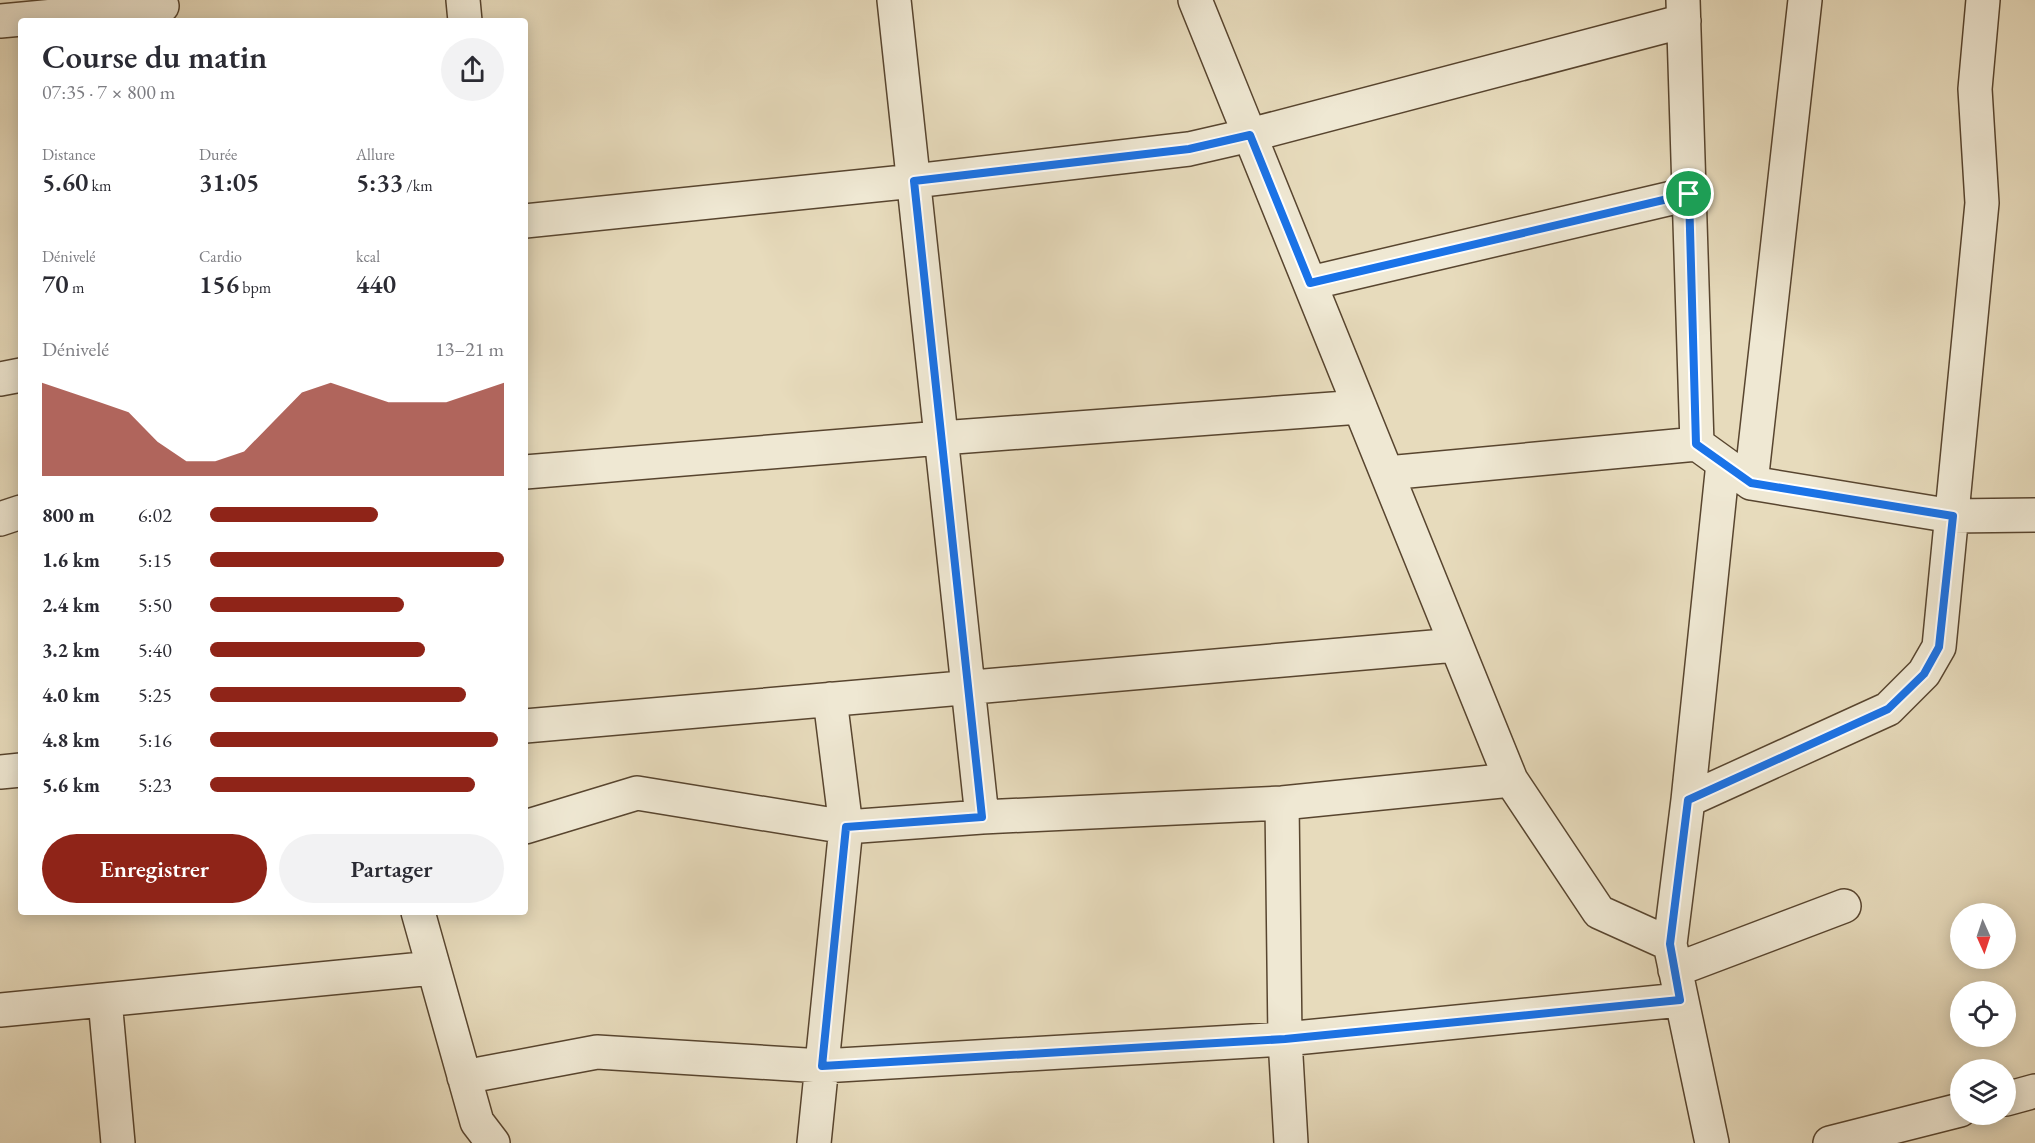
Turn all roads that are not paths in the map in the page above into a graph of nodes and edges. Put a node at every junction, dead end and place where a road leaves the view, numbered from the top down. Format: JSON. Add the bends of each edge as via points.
{"nodes":[{"id":1,"x":464,"y":0,"type":"edge"},
{"id":2,"x":894,"y":0,"type":"edge"},
{"id":3,"x":1195,"y":0,"type":"edge"},
{"id":4,"x":1805,"y":0,"type":"edge"},
{"id":5,"x":1983,"y":0,"type":"edge"},
{"id":6,"x":163,"y":9,"type":"edge"},
{"id":7,"x":1683,"y":10,"type":"edge"},
{"id":8,"x":41,"y":18,"type":"edge"},
{"id":9,"x":465,"y":18,"type":"edge"},
{"id":10,"x":18,"y":20,"type":"edge"},
{"id":11,"x":0,"y":21,"type":"edge"},
{"id":12,"x":1250,"y":135,"type":"junction"},
{"id":13,"x":914,"y":181,"type":"junction"},
{"id":14,"x":1689,"y":194,"type":"junction"},
{"id":15,"x":528,"y":221,"type":"edge"},
{"id":16,"x":1310,"y":283,"type":"junction"},
{"id":17,"x":18,"y":376,"type":"edge"},
{"id":18,"x":0,"y":379,"type":"edge"},
{"id":19,"x":1360,"y":407,"type":"junction"},
{"id":20,"x":941,"y":438,"type":"junction"},
{"id":21,"x":1696,"y":444,"type":"junction"},
{"id":22,"x":1723,"y":463,"type":"junction"},
{"id":23,"x":528,"y":472,"type":"edge"},
{"id":24,"x":1387,"y":473,"type":"junction"},
{"id":25,"x":1751,"y":483,"type":"junction"},
{"id":26,"x":18,"y":513,"type":"edge"},
{"id":27,"x":2035,"y":515,"type":"edge"},
{"id":28,"x":1953,"y":516,"type":"junction"},
{"id":29,"x":0,"y":519,"type":"edge"},
{"id":30,"x":1456,"y":645,"type":"junction"},
{"id":31,"x":968,"y":687,"type":"junction"},
{"id":32,"x":830,"y":699,"type":"junction"},
{"id":33,"x":528,"y":722,"type":"edge"},
{"id":34,"x":18,"y":770,"type":"edge"},
{"id":35,"x":0,"y":772,"type":"edge"},
{"id":36,"x":1511,"y":780,"type":"junction"},
{"id":37,"x":1688,"y":800,"type":"junction"},
{"id":38,"x":1282,"y":803,"type":"junction"},
{"id":39,"x":982,"y":817,"type":"junction"},
{"id":40,"x":528,"y":826,"type":"edge"},
{"id":41,"x":846,"y":827,"type":"junction"},
{"id":42,"x":1844,"y":906,"type":"dead end"},
{"id":43,"x":419,"y":915,"type":"edge"},
{"id":44,"x":433,"y":968,"type":"junction"},
{"id":45,"x":1675,"y":971,"type":"junction"},
{"id":46,"x":105,"y":1000,"type":"junction"},
{"id":47,"x":0,"y":1010,"type":"edge"},
{"id":48,"x":1285,"y":1039,"type":"junction"},
{"id":49,"x":822,"y":1066,"type":"junction"},
{"id":50,"x":464,"y":1077,"type":"junction"},
{"id":51,"x":2035,"y":1091,"type":"edge"},
{"id":52,"x":2016,"y":1096,"type":"edge"},
{"id":53,"x":1950,"y":1113,"type":"edge"},
{"id":54,"x":481,"y":1136,"type":"edge"},
{"id":55,"x":118,"y":1143,"type":"edge"},
{"id":56,"x":814,"y":1143,"type":"edge"},
{"id":57,"x":1292,"y":1143,"type":"edge"},
{"id":58,"x":1712,"y":1143,"type":"edge"},
{"id":59,"x":1830,"y":1143,"type":"edge"}],
"edges":[{"from":1,"to":9,"type":"street"},
{"from":2,"to":13,"type":"street"},
{"from":3,"to":12,"type":"street"},
{"from":4,"to":25,"type":"street"},
{"from":5,"to":28,"type":"street","via":[[1975,89],[1982,203]]},
{"from":6,"to":8,"type":"street"},
{"from":7,"to":12,"type":"street"},
{"from":7,"to":14,"type":"street"},
{"from":10,"to":11,"type":"street"},
{"from":12,"to":13,"type":"street","via":[[1189,149]]},
{"from":12,"to":16,"type":"street"},
{"from":13,"to":15,"type":"street"},
{"from":13,"to":20,"type":"street"},
{"from":14,"to":16,"type":"street"},
{"from":14,"to":21,"type":"street"},
{"from":16,"to":19,"type":"street"},
{"from":17,"to":18,"type":"street"},
{"from":19,"to":20,"type":"street"},
{"from":19,"to":24,"type":"street"},
{"from":20,"to":23,"type":"street"},
{"from":20,"to":31,"type":"street"},
{"from":21,"to":22,"type":"street"},
{"from":21,"to":24,"type":"street"},
{"from":22,"to":25,"type":"street"},
{"from":22,"to":37,"type":"street"},
{"from":24,"to":30,"type":"street"},
{"from":25,"to":28,"type":"street"},
{"from":26,"to":29,"type":"street"},
{"from":27,"to":28,"type":"street"},
{"from":28,"to":37,"type":"street","via":[[1939,647],[1924,674],[1888,709]]},
{"from":30,"to":31,"type":"street"},
{"from":30,"to":36,"type":"street"},
{"from":31,"to":32,"type":"street"},
{"from":31,"to":39,"type":"street"},
{"from":32,"to":33,"type":"street"},
{"from":32,"to":41,"type":"street"},
{"from":34,"to":35,"type":"street"},
{"from":36,"to":38,"type":"street"},
{"from":36,"to":45,"type":"street","via":[[1599,912]]},
{"from":37,"to":45,"type":"street"},
{"from":38,"to":39,"type":"street"},
{"from":38,"to":48,"type":"street"},
{"from":39,"to":41,"type":"street"},
{"from":40,"to":41,"type":"street","via":[[637,793]]},
{"from":41,"to":49,"type":"street"},
{"from":42,"to":45,"type":"street"},
{"from":43,"to":44,"type":"street"},
{"from":44,"to":46,"type":"street"},
{"from":44,"to":50,"type":"street"},
{"from":45,"to":48,"type":"street"},
{"from":45,"to":58,"type":"street"},
{"from":46,"to":47,"type":"street"},
{"from":46,"to":55,"type":"street"},
{"from":48,"to":49,"type":"street"},
{"from":48,"to":57,"type":"street"},
{"from":49,"to":50,"type":"street","via":[[597,1052]]},
{"from":49,"to":56,"type":"street"},
{"from":50,"to":54,"type":"street"},
{"from":51,"to":52,"type":"street"},
{"from":53,"to":59,"type":"street"}]}
